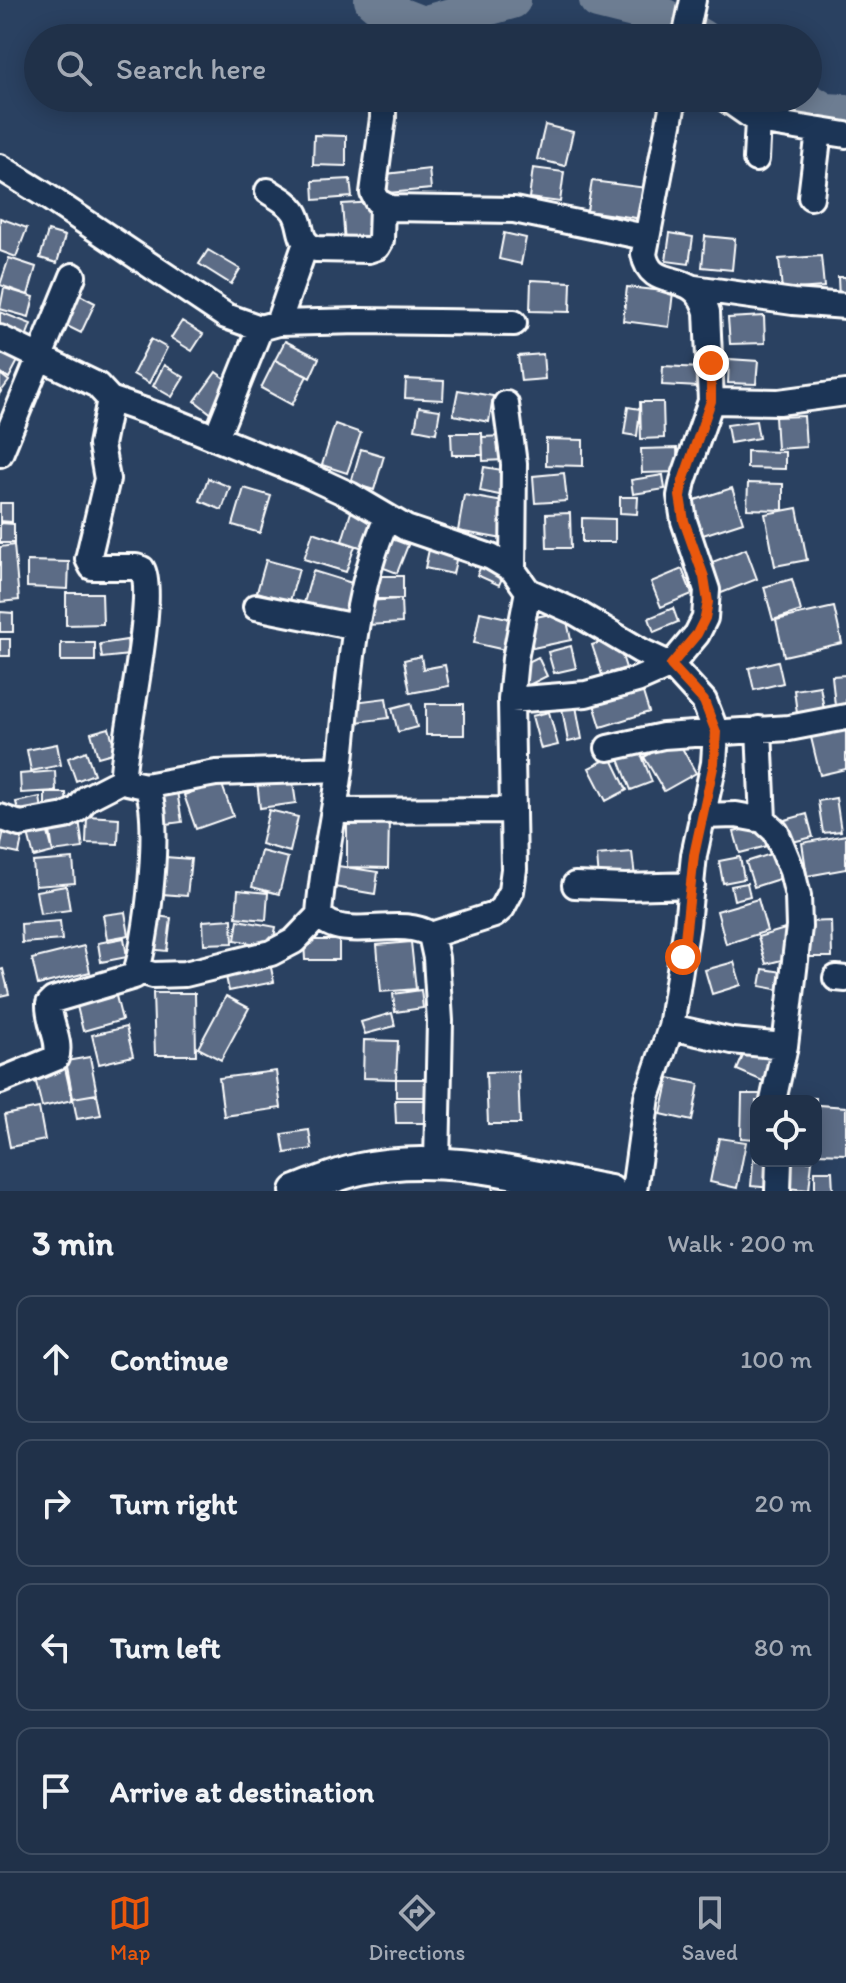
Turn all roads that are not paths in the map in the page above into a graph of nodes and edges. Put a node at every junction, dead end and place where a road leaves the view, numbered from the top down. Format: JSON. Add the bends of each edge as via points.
{"nodes":[{"id":1,"x":383,"y":112,"type":"edge"},
{"id":2,"x":671,"y":112,"type":"edge"},
{"id":3,"x":745,"y":112,"type":"edge"},
{"id":4,"x":758,"y":121,"type":"junction"},
{"id":5,"x":819,"y":131,"type":"junction"},
{"id":6,"x":846,"y":135,"type":"edge"},
{"id":7,"x":756,"y":159,"type":"dead end"},
{"id":8,"x":0,"y":167,"type":"edge"},
{"id":9,"x":268,"y":191,"type":"dead end"},
{"id":10,"x":811,"y":197,"type":"dead end"},
{"id":11,"x":382,"y":205,"type":"junction"},
{"id":12,"x":645,"y":237,"type":"junction"},
{"id":13,"x":306,"y":243,"type":"junction"},
{"id":14,"x":73,"y":276,"type":"dead end"},
{"id":15,"x":694,"y":288,"type":"junction"},
{"id":16,"x":846,"y":306,"type":"edge"},
{"id":17,"x":514,"y":323,"type":"dead end"},
{"id":18,"x":269,"y":325,"type":"junction"},
{"id":19,"x":0,"y":338,"type":"edge"},
{"id":20,"x":39,"y":356,"type":"junction"},
{"id":21,"x":846,"y":393,"type":"edge"},
{"id":22,"x":110,"y":399,"type":"junction"},
{"id":23,"x":711,"y":401,"type":"junction"},
{"id":24,"x":506,"y":404,"type":"dead end"},
{"id":25,"x":216,"y":438,"type":"junction"},
{"id":26,"x":0,"y":454,"type":"edge"},
{"id":27,"x":387,"y":518,"type":"junction"},
{"id":28,"x":513,"y":570,"type":"junction"},
{"id":29,"x":528,"y":591,"type":"junction"},
{"id":30,"x":256,"y":607,"type":"dead end"},
{"id":31,"x":356,"y":627,"type":"junction"},
{"id":32,"x":671,"y":665,"type":"junction"},
{"id":33,"x":511,"y":700,"type":"junction"},
{"id":34,"x":846,"y":717,"type":"edge"},
{"id":35,"x":759,"y":729,"type":"junction"},
{"id":36,"x":716,"y":732,"type":"junction"},
{"id":37,"x":608,"y":748,"type":"dead end"},
{"id":38,"x":340,"y":769,"type":"junction"},
{"id":39,"x":135,"y":782,"type":"junction"},
{"id":40,"x":513,"y":810,"type":"junction"},
{"id":41,"x":334,"y":811,"type":"junction"},
{"id":42,"x":701,"y":816,"type":"junction"},
{"id":43,"x":0,"y":817,"type":"edge"},
{"id":44,"x":763,"y":820,"type":"junction"},
{"id":45,"x":575,"y":885,"type":"dead end"},
{"id":46,"x":692,"y":885,"type":"junction"},
{"id":47,"x":319,"y":915,"type":"junction"},
{"id":48,"x":431,"y":935,"type":"junction"},
{"id":49,"x":137,"y":970,"type":"junction"},
{"id":50,"x":671,"y":1027,"type":"junction"},
{"id":51,"x":785,"y":1046,"type":"junction"},
{"id":52,"x":0,"y":1081,"type":"edge"},
{"id":53,"x":774,"y":1095,"type":"edge"},
{"id":54,"x":437,"y":1163,"type":"junction"},
{"id":55,"x":779,"y":1167,"type":"edge"},
{"id":56,"x":296,"y":1191,"type":"edge"},
{"id":57,"x":610,"y":1191,"type":"edge"},
{"id":58,"x":634,"y":1191,"type":"edge"},
{"id":59,"x":778,"y":1191,"type":"edge"}],
"edges":[{"from":1,"to":11,"type":"street","via":[[373,193]]},
{"from":2,"to":12,"type":"street"},
{"from":3,"to":4,"type":"street"},
{"from":4,"to":5,"type":"street"},
{"from":4,"to":7,"type":"street"},
{"from":5,"to":6,"type":"street"},
{"from":5,"to":10,"type":"street"},
{"from":8,"to":18,"type":"street","via":[[226,316]]},
{"from":9,"to":13,"type":"street","via":[[292,207]]},
{"from":11,"to":12,"type":"street","via":[[401,210],[514,210]]},
{"from":11,"to":13,"type":"street","via":[[377,247],[316,249]]},
{"from":12,"to":15,"type":"street","via":[[650,270]]},
{"from":13,"to":18,"type":"street"},
{"from":14,"to":20,"type":"street"},
{"from":15,"to":16,"type":"street"},
{"from":15,"to":23,"type":"street","via":[[707,312]]},
{"from":17,"to":18,"type":"street"},
{"from":18,"to":25,"type":"street"},
{"from":19,"to":20,"type":"street"},
{"from":20,"to":22,"type":"street","via":[[97,385]]},
{"from":20,"to":26,"type":"street"},
{"from":21,"to":23,"type":"street","via":[[779,402]]},
{"from":22,"to":25,"type":"street"},
{"from":22,"to":39,"type":"street","via":[[101,445],[107,479],[88,559],[98,567],[142,569],[147,580],[124,757]]},
{"from":23,"to":32,"type":"street","via":[[680,496],[708,602],[697,634]]},
{"from":24,"to":28,"type":"street","via":[[514,464]]},
{"from":25,"to":27,"type":"street","via":[[329,484]]},
{"from":27,"to":28,"type":"street"},
{"from":27,"to":31,"type":"street","via":[[368,568]]},
{"from":28,"to":29,"type":"street"},
{"from":29,"to":32,"type":"street"},
{"from":29,"to":33,"type":"street"},
{"from":30,"to":31,"type":"street"},
{"from":31,"to":38,"type":"street"},
{"from":32,"to":33,"type":"street","via":[[586,694]]},
{"from":32,"to":36,"type":"street","via":[[704,701]]},
{"from":33,"to":40,"type":"street"},
{"from":34,"to":35,"type":"street"},
{"from":35,"to":36,"type":"street"},
{"from":35,"to":44,"type":"street"},
{"from":36,"to":37,"type":"street"},
{"from":36,"to":42,"type":"street"},
{"from":38,"to":39,"type":"street"},
{"from":38,"to":41,"type":"street"},
{"from":39,"to":43,"type":"street","via":[[87,798],[65,816],[27,824]]},
{"from":39,"to":49,"type":"street","via":[[151,794],[153,816],[151,885]]},
{"from":40,"to":41,"type":"street"},
{"from":40,"to":48,"type":"street","via":[[514,869],[502,908]]},
{"from":41,"to":47,"type":"street"},
{"from":42,"to":44,"type":"street"},
{"from":42,"to":46,"type":"street"},
{"from":44,"to":51,"type":"street","via":[[786,851],[798,896]]},
{"from":45,"to":46,"type":"street"},
{"from":46,"to":50,"type":"street"},
{"from":47,"to":48,"type":"street","via":[[345,927],[417,927]]},
{"from":47,"to":49,"type":"street","via":[[294,941],[271,953],[185,974]]},
{"from":48,"to":54,"type":"street","via":[[440,1021]]},
{"from":49,"to":52,"type":"street","via":[[128,980],[53,1000],[48,1012],[59,1051],[56,1058]]},
{"from":50,"to":51,"type":"street"},
{"from":50,"to":58,"type":"street","via":[[647,1097]]},
{"from":51,"to":53,"type":"street"},
{"from":54,"to":56,"type":"main road","via":[[359,1169]]},
{"from":54,"to":57,"type":"main road"},
{"from":55,"to":59,"type":"street"}]}
